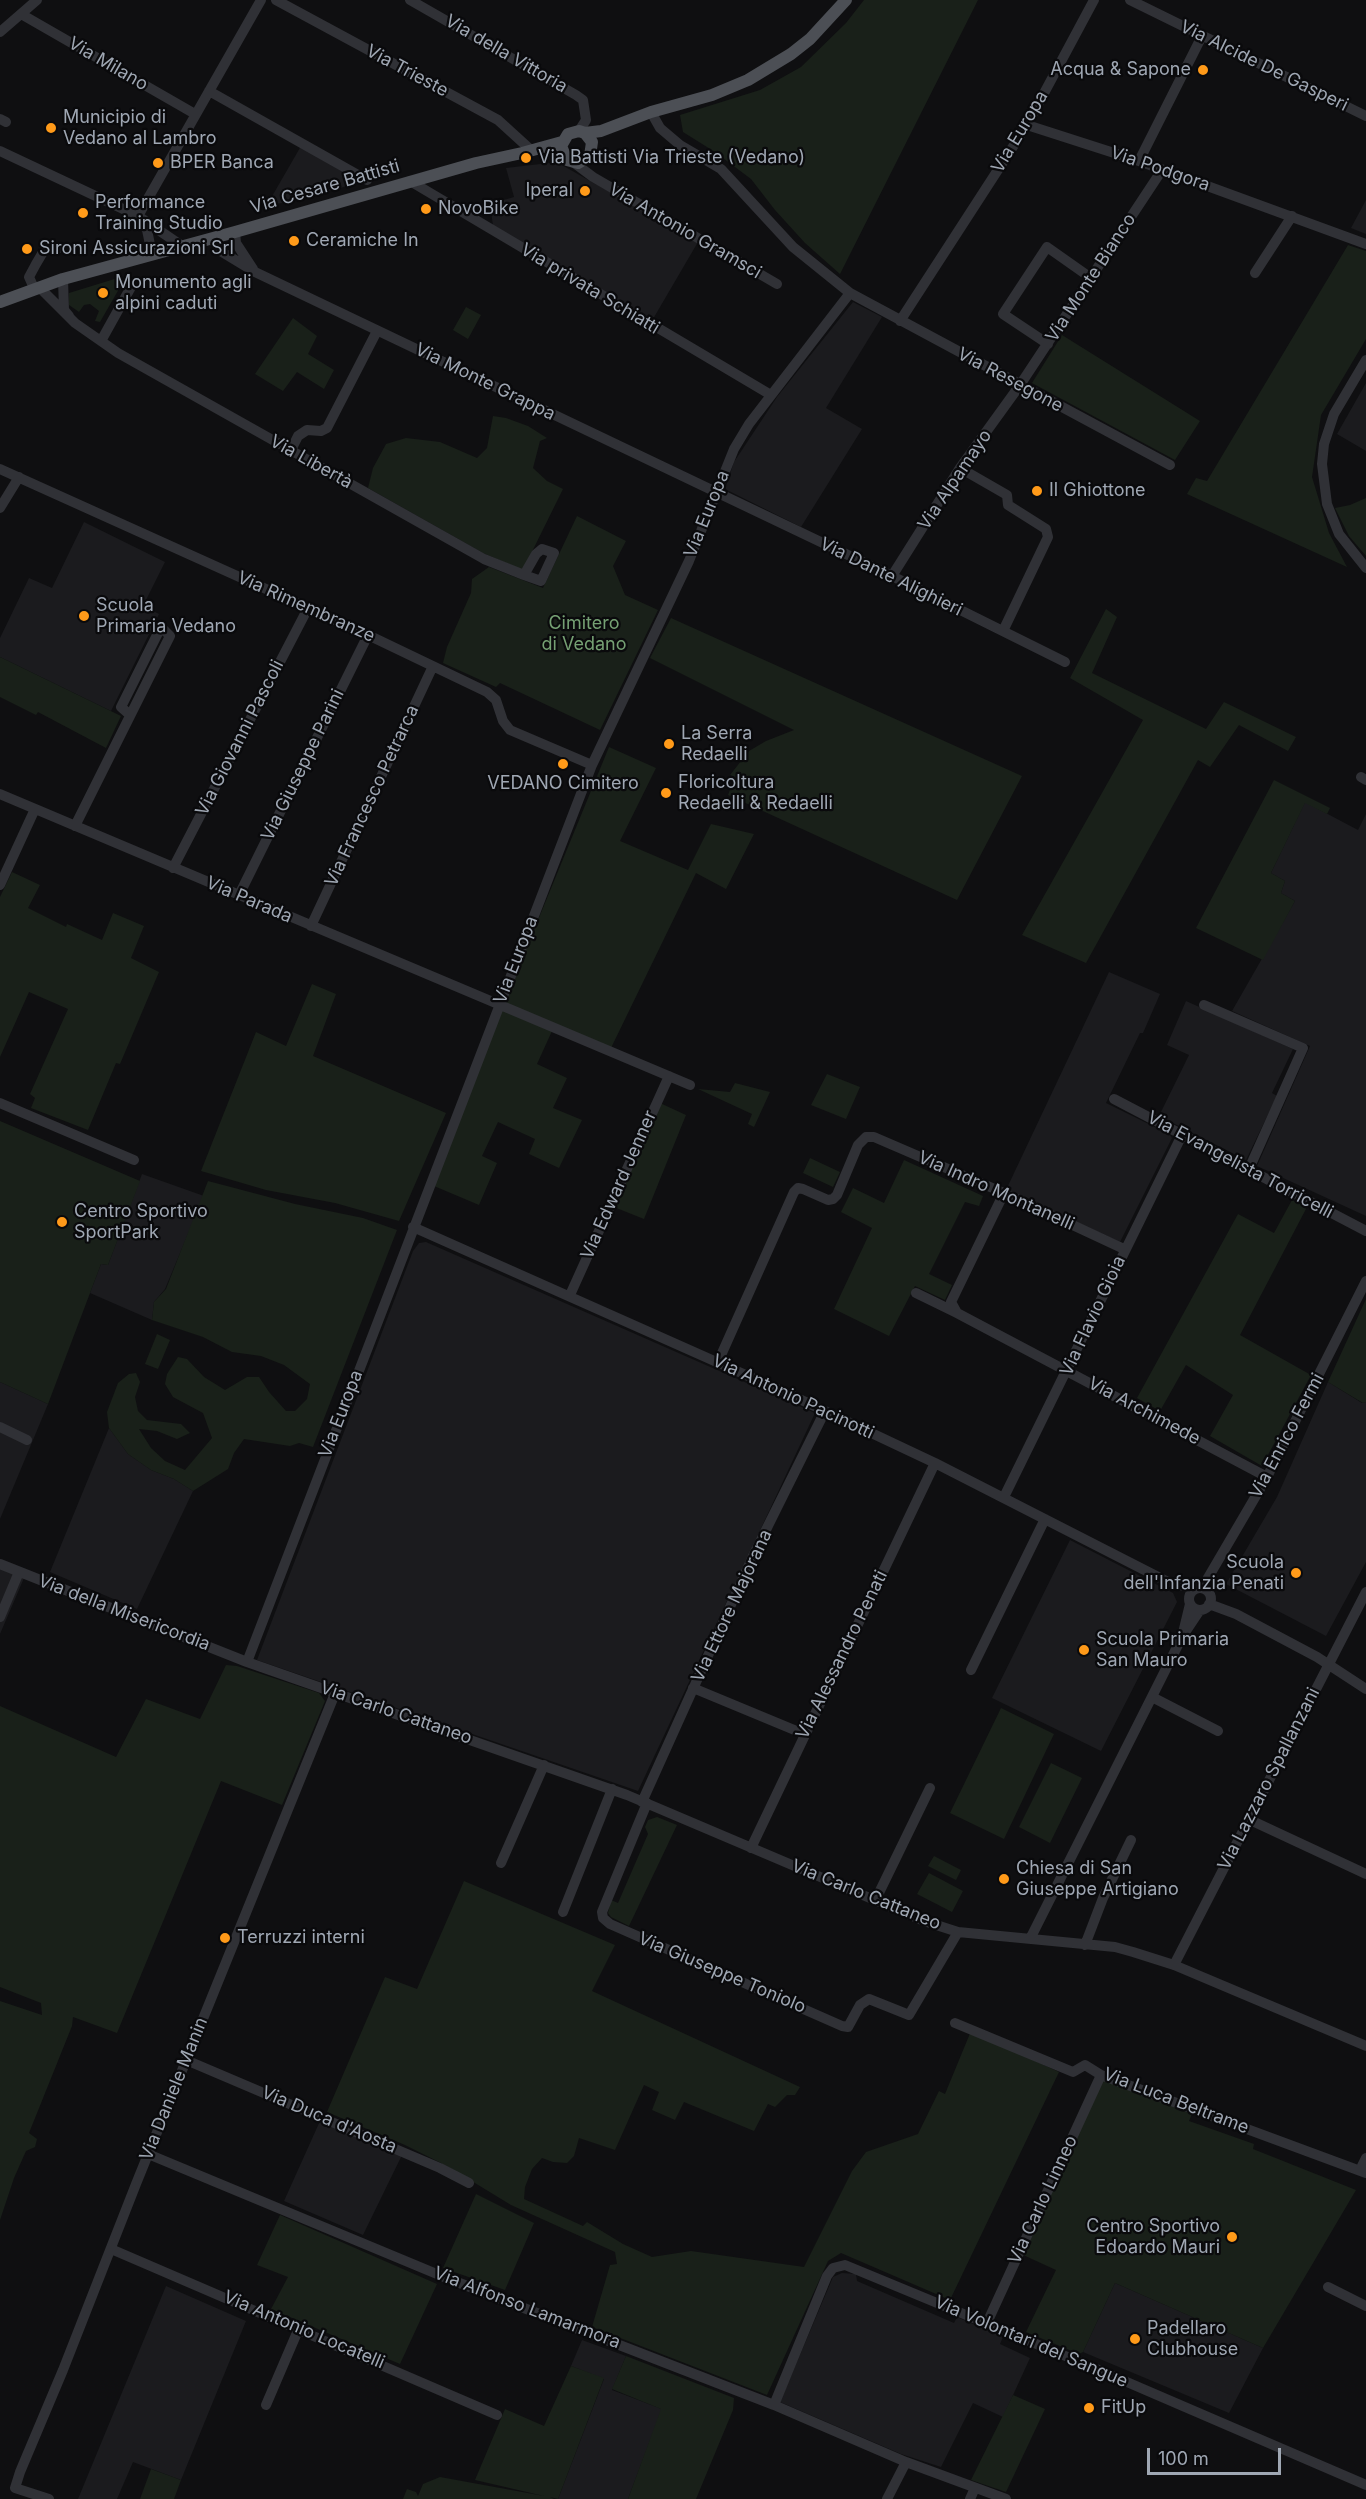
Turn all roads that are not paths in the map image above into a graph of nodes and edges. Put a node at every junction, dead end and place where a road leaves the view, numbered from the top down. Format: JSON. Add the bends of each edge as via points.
{"nodes":[{"id":1,"x":37,"y":0,"type":"edge"},
{"id":2,"x":261,"y":0,"type":"edge"},
{"id":3,"x":276,"y":0,"type":"edge"},
{"id":4,"x":410,"y":0,"type":"edge"},
{"id":5,"x":846,"y":0,"type":"edge"},
{"id":6,"x":1094,"y":0,"type":"edge"},
{"id":7,"x":1130,"y":0,"type":"edge"},
{"id":8,"x":21,"y":14,"type":"junction"},
{"id":9,"x":0,"y":32,"type":"edge"},
{"id":10,"x":1202,"y":36,"type":"junction"},
{"id":11,"x":209,"y":91,"type":"junction"},
{"id":12,"x":651,"y":112,"type":"junction"},
{"id":13,"x":195,"y":114,"type":"junction"},
{"id":14,"x":1366,"y":116,"type":"edge"},
{"id":15,"x":1027,"y":125,"type":"junction"},
{"id":16,"x":585,"y":132,"type":"junction"},
{"id":17,"x":0,"y":151,"type":"edge"},
{"id":18,"x":527,"y":152,"type":"junction"},
{"id":19,"x":566,"y":153,"type":"junction"},
{"id":20,"x":590,"y":156,"type":"junction"},
{"id":21,"x":1139,"y":161,"type":"junction"},
{"id":22,"x":1162,"y":170,"type":"junction"},
{"id":23,"x":593,"y":177,"type":"junction"},
{"id":24,"x":367,"y":180,"type":"dead end"},
{"id":25,"x":410,"y":181,"type":"junction"},
{"id":26,"x":138,"y":216,"type":"junction"},
{"id":27,"x":1292,"y":216,"type":"junction"},
{"id":28,"x":235,"y":232,"type":"junction"},
{"id":29,"x":211,"y":238,"type":"junction"},
{"id":30,"x":1366,"y":244,"type":"edge"},
{"id":31,"x":182,"y":246,"type":"junction"},
{"id":32,"x":59,"y":248,"type":"dead end"},
{"id":33,"x":152,"y":254,"type":"junction"},
{"id":34,"x":255,"y":272,"type":"junction"},
{"id":35,"x":1255,"y":273,"type":"dead end"},
{"id":36,"x":1091,"y":278,"type":"junction"},
{"id":37,"x":63,"y":279,"type":"junction"},
{"id":38,"x":777,"y":285,"type":"dead end"},
{"id":39,"x":36,"y":287,"type":"junction"},
{"id":40,"x":131,"y":287,"type":"dead end"},
{"id":41,"x":850,"y":293,"type":"junction"},
{"id":42,"x":0,"y":302,"type":"edge"},
{"id":43,"x":900,"y":321,"type":"junction"},
{"id":44,"x":75,"y":323,"type":"junction"},
{"id":45,"x":377,"y":330,"type":"junction"},
{"id":46,"x":101,"y":341,"type":"junction"},
{"id":47,"x":1047,"y":344,"type":"junction"},
{"id":48,"x":1366,"y":360,"type":"edge"},
{"id":49,"x":1020,"y":385,"type":"junction"},
{"id":50,"x":771,"y":395,"type":"junction"},
{"id":51,"x":291,"y":450,"type":"junction"},
{"id":52,"x":1170,"y":465,"type":"dead end"},
{"id":53,"x":960,"y":468,"type":"junction"},
{"id":54,"x":0,"y":469,"type":"edge"},
{"id":55,"x":19,"y":477,"type":"junction"},
{"id":56,"x":715,"y":493,"type":"junction"},
{"id":57,"x":0,"y":507,"type":"edge"},
{"id":58,"x":1366,"y":568,"type":"edge"},
{"id":59,"x":524,"y":575,"type":"dead end"},
{"id":60,"x":892,"y":576,"type":"junction"},
{"id":61,"x":308,"y":608,"type":"junction"},
{"id":62,"x":1003,"y":632,"type":"junction"},
{"id":63,"x":368,"y":635,"type":"junction"},
{"id":64,"x":1065,"y":662,"type":"dead end"},
{"id":65,"x":433,"y":666,"type":"junction"},
{"id":66,"x":130,"y":715,"type":"junction"},
{"id":67,"x":592,"y":765,"type":"junction"},
{"id":68,"x":0,"y":794,"type":"edge"},
{"id":69,"x":35,"y":809,"type":"junction"},
{"id":70,"x":75,"y":826,"type":"junction"},
{"id":71,"x":173,"y":868,"type":"junction"},
{"id":72,"x":0,"y":885,"type":"edge"},
{"id":73,"x":239,"y":895,"type":"junction"},
{"id":74,"x":311,"y":926,"type":"junction"},
{"id":75,"x":499,"y":1005,"type":"junction"},
{"id":76,"x":1204,"y":1005,"type":"dead end"},
{"id":77,"x":669,"y":1076,"type":"junction"},
{"id":78,"x":690,"y":1085,"type":"dead end"},
{"id":79,"x":1114,"y":1099,"type":"dead end"},
{"id":80,"x":0,"y":1103,"type":"edge"},
{"id":81,"x":1182,"y":1135,"type":"junction"},
{"id":82,"x":134,"y":1160,"type":"dead end"},
{"id":83,"x":1249,"y":1169,"type":"junction"},
{"id":84,"x":1004,"y":1193,"type":"junction"},
{"id":85,"x":413,"y":1227,"type":"junction"},
{"id":86,"x":1366,"y":1231,"type":"edge"},
{"id":87,"x":1124,"y":1249,"type":"junction"},
{"id":88,"x":1366,"y":1281,"type":"edge"},
{"id":89,"x":916,"y":1293,"type":"dead end"},
{"id":90,"x":570,"y":1295,"type":"junction"},
{"id":91,"x":957,"y":1313,"type":"junction"},
{"id":92,"x":718,"y":1362,"type":"junction"},
{"id":93,"x":1067,"y":1370,"type":"junction"},
{"id":94,"x":825,"y":1411,"type":"junction"},
{"id":95,"x":0,"y":1426,"type":"edge"},
{"id":96,"x":27,"y":1440,"type":"dead end"},
{"id":97,"x":935,"y":1463,"type":"junction"},
{"id":98,"x":1267,"y":1477,"type":"junction"},
{"id":99,"x":1004,"y":1497,"type":"junction"},
{"id":100,"x":1045,"y":1519,"type":"junction"},
{"id":101,"x":0,"y":1564,"type":"edge"},
{"id":102,"x":19,"y":1572,"type":"junction"},
{"id":103,"x":1366,"y":1592,"type":"edge"},
{"id":104,"x":1197,"y":1599,"type":"junction"},
{"id":105,"x":0,"y":1617,"type":"edge"},
{"id":106,"x":247,"y":1662,"type":"junction"},
{"id":107,"x":1329,"y":1664,"type":"junction"},
{"id":108,"x":971,"y":1670,"type":"dead end"},
{"id":109,"x":693,"y":1688,"type":"junction"},
{"id":110,"x":1366,"y":1689,"type":"edge"},
{"id":111,"x":336,"y":1691,"type":"junction"},
{"id":112,"x":1152,"y":1697,"type":"junction"},
{"id":113,"x":1218,"y":1731,"type":"dead end"},
{"id":114,"x":804,"y":1734,"type":"junction"},
{"id":115,"x":544,"y":1765,"type":"junction"},
{"id":116,"x":930,"y":1788,"type":"dead end"},
{"id":117,"x":612,"y":1790,"type":"junction"},
{"id":118,"x":644,"y":1803,"type":"junction"},
{"id":119,"x":1248,"y":1819,"type":"junction"},
{"id":120,"x":1131,"y":1840,"type":"dead end"},
{"id":121,"x":751,"y":1848,"type":"junction"},
{"id":122,"x":501,"y":1863,"type":"dead end"},
{"id":123,"x":1366,"y":1874,"type":"edge"},
{"id":124,"x":875,"y":1901,"type":"junction"},
{"id":125,"x":563,"y":1912,"type":"dead end"},
{"id":126,"x":602,"y":1912,"type":"joint"},
{"id":127,"x":958,"y":1932,"type":"junction"},
{"id":128,"x":1030,"y":1939,"type":"junction"},
{"id":129,"x":1085,"y":1945,"type":"junction"},
{"id":130,"x":1174,"y":1965,"type":"junction"},
{"id":131,"x":955,"y":2023,"type":"dead end"},
{"id":132,"x":1366,"y":2046,"type":"edge"},
{"id":133,"x":186,"y":2060,"type":"junction"},
{"id":134,"x":1101,"y":2075,"type":"junction"},
{"id":135,"x":148,"y":2154,"type":"junction"},
{"id":136,"x":1366,"y":2158,"type":"edge"},
{"id":137,"x":1363,"y":2171,"type":"edge"},
{"id":138,"x":469,"y":2184,"type":"dead end"},
{"id":139,"x":111,"y":2249,"type":"junction"},
{"id":140,"x":1328,"y":2287,"type":"dead end"},
{"id":141,"x":1366,"y":2306,"type":"edge"},
{"id":142,"x":986,"y":2325,"type":"junction"},
{"id":143,"x":299,"y":2328,"type":"junction"},
{"id":144,"x":266,"y":2405,"type":"dead end"},
{"id":145,"x":774,"y":2405,"type":"junction"},
{"id":146,"x":497,"y":2415,"type":"dead end"},
{"id":147,"x":906,"y":2462,"type":"junction"},
{"id":148,"x":1366,"y":2485,"type":"edge"},
{"id":149,"x":975,"y":2488,"type":"junction"},
{"id":150,"x":49,"y":2499,"type":"edge"},
{"id":151,"x":887,"y":2499,"type":"edge"},
{"id":152,"x":970,"y":2499,"type":"edge"},
{"id":153,"x":1006,"y":2499,"type":"edge"}],
"edges":[{"from":1,"to":8,"type":"street"},
{"from":2,"to":11,"type":"street"},
{"from":3,"to":18,"type":"street","name":"Via Trieste","via":[[498,120]]},
{"from":4,"to":16,"type":"street","name":"Via della Vittoria","via":[[583,100]]},
{"from":5,"to":12,"type":"main road","via":[[810,39],[769,69],[729,89]]},
{"from":6,"to":15,"type":"street","name":"Via Europa"},
{"from":7,"to":10,"type":"street","name":"Via Alcide De Gasperi"},
{"from":8,"to":9,"type":"street"},
{"from":8,"to":13,"type":"street","name":"Via Milano"},
{"from":10,"to":14,"type":"street","name":"Via Alcide De Gasperi"},
{"from":10,"to":21,"type":"street"},
{"from":11,"to":13,"type":"street"},
{"from":11,"to":24,"type":"street"},
{"from":12,"to":16,"type":"main road","via":[[601,131]]},
{"from":12,"to":41,"type":"street","name":"Via Resegone","via":[[660,128],[680,146],[721,169],[793,248]]},
{"from":13,"to":26,"type":"street"},
{"from":15,"to":21,"type":"street","name":"Via Podgora"},
{"from":15,"to":43,"type":"street","name":"Via Europa"},
{"from":16,"to":19,"type":"main road","via":[[568,134]]},
{"from":16,"to":20,"type":"main road"},
{"from":17,"to":26,"type":"street"},
{"from":18,"to":19,"type":"main road","name":"Via Cesare Battisti"},
{"from":18,"to":25,"type":"main road","name":"Via Cesare Battisti"},
{"from":19,"to":20,"type":"main road","name":"Via Cesare Battisti","via":[[583,162]]},
{"from":19,"to":23,"type":"street","name":"Via Antonio Gramsci"},
{"from":20,"to":23,"type":"street"},
{"from":21,"to":22,"type":"street","name":"Via Podgora"},
{"from":22,"to":27,"type":"street","name":"Via Podgora"},
{"from":22,"to":36,"type":"street","name":"Via Monte Bianco"},
{"from":23,"to":38,"type":"street","name":"Via Antonio Gramsci"},
{"from":25,"to":28,"type":"main road","name":"Via Cesare Battisti"},
{"from":25,"to":50,"type":"street","name":"Via privata Schiatti"},
{"from":26,"to":31,"type":"street"},
{"from":26,"to":33,"type":"street","via":[[147,230]]},
{"from":27,"to":30,"type":"street","name":"Via Podgora"},
{"from":27,"to":35,"type":"street"},
{"from":28,"to":29,"type":"main road","name":"Via Cesare Battisti"},
{"from":28,"to":34,"type":"street","via":[[243,256]]},
{"from":29,"to":31,"type":"main road","name":"Via Cesare Battisti"},
{"from":29,"to":34,"type":"street","name":"Via Monte Grappa","via":[[222,252]]},
{"from":31,"to":33,"type":"main road","name":"Via Cesare Battisti"},
{"from":32,"to":39,"type":"street","via":[[46,247],[29,277]]},
{"from":33,"to":37,"type":"main road","name":"Via Cesare Battisti"},
{"from":34,"to":45,"type":"street","name":"Via Monte Grappa"},
{"from":36,"to":47,"type":"street","name":"Via Monte Bianco"},
{"from":36,"to":47,"type":"street","via":[[1047,248],[1003,314]]},
{"from":37,"to":39,"type":"main road","name":"Via Cesare Battisti"},
{"from":37,"to":44,"type":"street","via":[[64,310]]},
{"from":39,"to":42,"type":"main road","name":"Via Cesare Battisti"},
{"from":39,"to":44,"type":"street","name":"Via Libertà"},
{"from":40,"to":46,"type":"street"},
{"from":41,"to":43,"type":"street","name":"Via Resegone"},
{"from":41,"to":50,"type":"street","name":"Via Europa"},
{"from":43,"to":49,"type":"street","name":"Via Resegone"},
{"from":44,"to":46,"type":"street","name":"Via Libertà"},
{"from":45,"to":51,"type":"street","via":[[327,428],[307,430],[298,436]]},
{"from":45,"to":56,"type":"street","name":"Via Monte Grappa"},
{"from":46,"to":51,"type":"street","name":"Via Libertà"},
{"from":47,"to":49,"type":"street","name":"Via Monte Bianco"},
{"from":48,"to":58,"type":"street","via":[[1334,414],[1322,464],[1327,504],[1339,534]]},
{"from":49,"to":52,"type":"street","name":"Via Resegone"},
{"from":49,"to":53,"type":"street","name":"Via Alpamayo"},
{"from":50,"to":56,"type":"street","name":"Via Europa","via":[[734,448]]},
{"from":51,"to":59,"type":"street","name":"Via Libertà","via":[[484,559]]},
{"from":53,"to":60,"type":"street","name":"Via Alpamayo"},
{"from":53,"to":62,"type":"street","via":[[1007,495],[1008,505],[1046,529],[1048,537]]},
{"from":54,"to":55,"type":"street","name":"Via Rimembranze"},
{"from":55,"to":57,"type":"street"},
{"from":55,"to":61,"type":"street","name":"Via Rimembranze"},
{"from":56,"to":60,"type":"street","name":"Via Dante Alighieri"},
{"from":56,"to":67,"type":"street","name":"Via Europa","via":[[689,561]]},
{"from":60,"to":62,"type":"street","name":"Via Dante Alighieri"},
{"from":61,"to":63,"type":"street","name":"Via Rimembranze"},
{"from":61,"to":71,"type":"street","name":"Via Giovanni Pascoli"},
{"from":62,"to":64,"type":"street","name":"Via Dante Alighieri"},
{"from":63,"to":65,"type":"street","name":"Via Rimembranze"},
{"from":63,"to":73,"type":"street","name":"Via Giuseppe Parini"},
{"from":65,"to":67,"type":"street","name":"Via Rimembranze","via":[[491,694],[505,725],[513,732]]},
{"from":65,"to":74,"type":"street","name":"Via Francesco Petrarca"},
{"from":66,"to":66,"type":"street","via":[[170,636],[167,631],[160,629],[121,707]]},
{"from":66,"to":70,"type":"street"},
{"from":67,"to":75,"type":"street","name":"Via Europa"},
{"from":68,"to":69,"type":"street","name":"Via Parada"},
{"from":69,"to":70,"type":"street","name":"Via Parada"},
{"from":69,"to":72,"type":"street"},
{"from":70,"to":71,"type":"street","name":"Via Parada"},
{"from":71,"to":73,"type":"street","name":"Via Parada"},
{"from":73,"to":74,"type":"street","name":"Via Parada"},
{"from":74,"to":75,"type":"street","name":"Via Parada"},
{"from":75,"to":77,"type":"street","name":"Via Parada"},
{"from":75,"to":85,"type":"street","name":"Via Europa"},
{"from":76,"to":83,"type":"street","via":[[1303,1048]]},
{"from":77,"to":78,"type":"street","name":"Via Parada"},
{"from":77,"to":90,"type":"street","name":"Via Edward Jenner"},
{"from":79,"to":81,"type":"street","name":"Via Evangelista Torricelli"},
{"from":80,"to":82,"type":"street"},
{"from":81,"to":83,"type":"street","name":"Via Evangelista Torricelli"},
{"from":81,"to":87,"type":"street","name":"Via Flavio Gioia"},
{"from":83,"to":86,"type":"street","name":"Via Evangelista Torricelli"},
{"from":84,"to":87,"type":"street","name":"Via Indro Montanelli"},
{"from":84,"to":91,"type":"street","via":[[951,1302]]},
{"from":84,"to":92,"type":"street","name":"Via Indro Montanelli","via":[[874,1137],[866,1137],[858,1145],[833,1199],[798,1188]]},
{"from":85,"to":90,"type":"street","name":"Via Antonio Pacinotti"},
{"from":85,"to":106,"type":"street","name":"Via Europa"},
{"from":87,"to":93,"type":"street","name":"Via Flavio Gioia"},
{"from":88,"to":98,"type":"street","name":"Via Enrico Fermi"},
{"from":89,"to":91,"type":"street","name":"Via Archimede"},
{"from":90,"to":92,"type":"street","name":"Via Antonio Pacinotti"},
{"from":91,"to":93,"type":"street","name":"Via Archimede"},
{"from":92,"to":94,"type":"street","name":"Via Antonio Pacinotti"},
{"from":93,"to":98,"type":"street","name":"Via Archimede"},
{"from":93,"to":99,"type":"street","name":"Via Flavio Gioia"},
{"from":94,"to":97,"type":"street","name":"Via Antonio Pacinotti"},
{"from":94,"to":109,"type":"street","name":"Via Ettore Majorana"},
{"from":95,"to":96,"type":"street"},
{"from":97,"to":99,"type":"street","name":"Via Antonio Pacinotti"},
{"from":97,"to":114,"type":"street","name":"Via Alessandro Penati"},
{"from":98,"to":104,"type":"street","name":"Via Enrico Fermi"},
{"from":99,"to":100,"type":"street","name":"Via Antonio Pacinotti"},
{"from":100,"to":104,"type":"street","name":"Via Antonio Pacinotti"},
{"from":100,"to":108,"type":"street"},
{"from":101,"to":102,"type":"street","name":"Via della Misericordia"},
{"from":102,"to":105,"type":"street"},
{"from":102,"to":106,"type":"street","name":"Via della Misericordia"},
{"from":103,"to":107,"type":"street","name":"Via Lazzaro Spallanzani"},
{"from":104,"to":107,"type":"street","name":"Via Antonio Pacinotti","via":[[1236,1614]]},
{"from":104,"to":112,"type":"street","name":"Via Enrico Fermi"},
{"from":106,"to":111,"type":"street","name":"Via Carlo Cattaneo"},
{"from":107,"to":110,"type":"street","name":"Via Antonio Pacinotti"},
{"from":107,"to":119,"type":"street","name":"Via Lazzaro Spallanzani"},
{"from":109,"to":114,"type":"street"},
{"from":109,"to":118,"type":"street","name":"Via Ettore Majorana"},
{"from":111,"to":115,"type":"street","name":"Via Carlo Cattaneo"},
{"from":111,"to":133,"type":"street","name":"Via Daniele Manin"},
{"from":112,"to":113,"type":"street"},
{"from":112,"to":128,"type":"street","name":"Via Enrico Fermi"},
{"from":114,"to":121,"type":"street","name":"Via Alessandro Penati"},
{"from":115,"to":117,"type":"street","name":"Via Carlo Cattaneo"},
{"from":115,"to":122,"type":"street"},
{"from":116,"to":124,"type":"street"},
{"from":117,"to":118,"type":"street","name":"Via Carlo Cattaneo"},
{"from":117,"to":125,"type":"street"},
{"from":118,"to":121,"type":"street","name":"Via Carlo Cattaneo"},
{"from":118,"to":126,"type":"street","name":"Via Ettore Majorana"},
{"from":119,"to":123,"type":"street"},
{"from":119,"to":130,"type":"street","name":"Via Lazzaro Spallanzani"},
{"from":120,"to":129,"type":"street"},
{"from":121,"to":124,"type":"street","name":"Via Carlo Cattaneo"},
{"from":124,"to":127,"type":"street","name":"Via Carlo Cattaneo"},
{"from":126,"to":127,"type":"street","name":"Via Giuseppe Toniolo","via":[[610,1924],[848,2027],[860,2005],[869,1999],[909,2014]]},
{"from":127,"to":128,"type":"street","name":"Via Carlo Cattaneo"},
{"from":128,"to":129,"type":"street","name":"Via Carlo Cattaneo"},
{"from":129,"to":130,"type":"street","name":"Via Carlo Cattaneo","via":[[1116,1947]]},
{"from":130,"to":132,"type":"street","name":"Via Carlo Cattaneo"},
{"from":131,"to":134,"type":"street","name":"Via Luca Beltrame","via":[[1073,2072],[1085,2065]]},
{"from":133,"to":135,"type":"street","name":"Via Daniele Manin"},
{"from":133,"to":138,"type":"street","name":"Via Duca d'Aosta","via":[[440,2168]]},
{"from":134,"to":137,"type":"street","name":"Via Luca Beltrame"},
{"from":134,"to":142,"type":"street","name":"Via Carlo Linneo"},
{"from":135,"to":139,"type":"street","name":"Via Daniele Manin"},
{"from":135,"to":145,"type":"street","name":"Via Alfonso Lamarmora","via":[[444,2277]]},
{"from":136,"to":137,"type":"street"},
{"from":139,"to":143,"type":"street","name":"Via Antonio Locatelli"},
{"from":139,"to":150,"type":"street","name":"Via Daniele Manin","via":[[15,2488]]},
{"from":140,"to":141,"type":"street"},
{"from":142,"to":145,"type":"street","name":"Via Volontari del Sangue","via":[[860,2269],[845,2265],[833,2268]]},
{"from":142,"to":148,"type":"street","name":"Via Volontari del Sangue"},
{"from":143,"to":144,"type":"street"},
{"from":143,"to":146,"type":"street","name":"Via Antonio Locatelli"},
{"from":145,"to":147,"type":"street","name":"Via Alfonso Lamarmora"},
{"from":147,"to":149,"type":"street","name":"Via Alfonso Lamarmora"},
{"from":147,"to":151,"type":"street"},
{"from":149,"to":152,"type":"street"},
{"from":149,"to":153,"type":"street","name":"Via Alfonso Lamarmora"}]}
